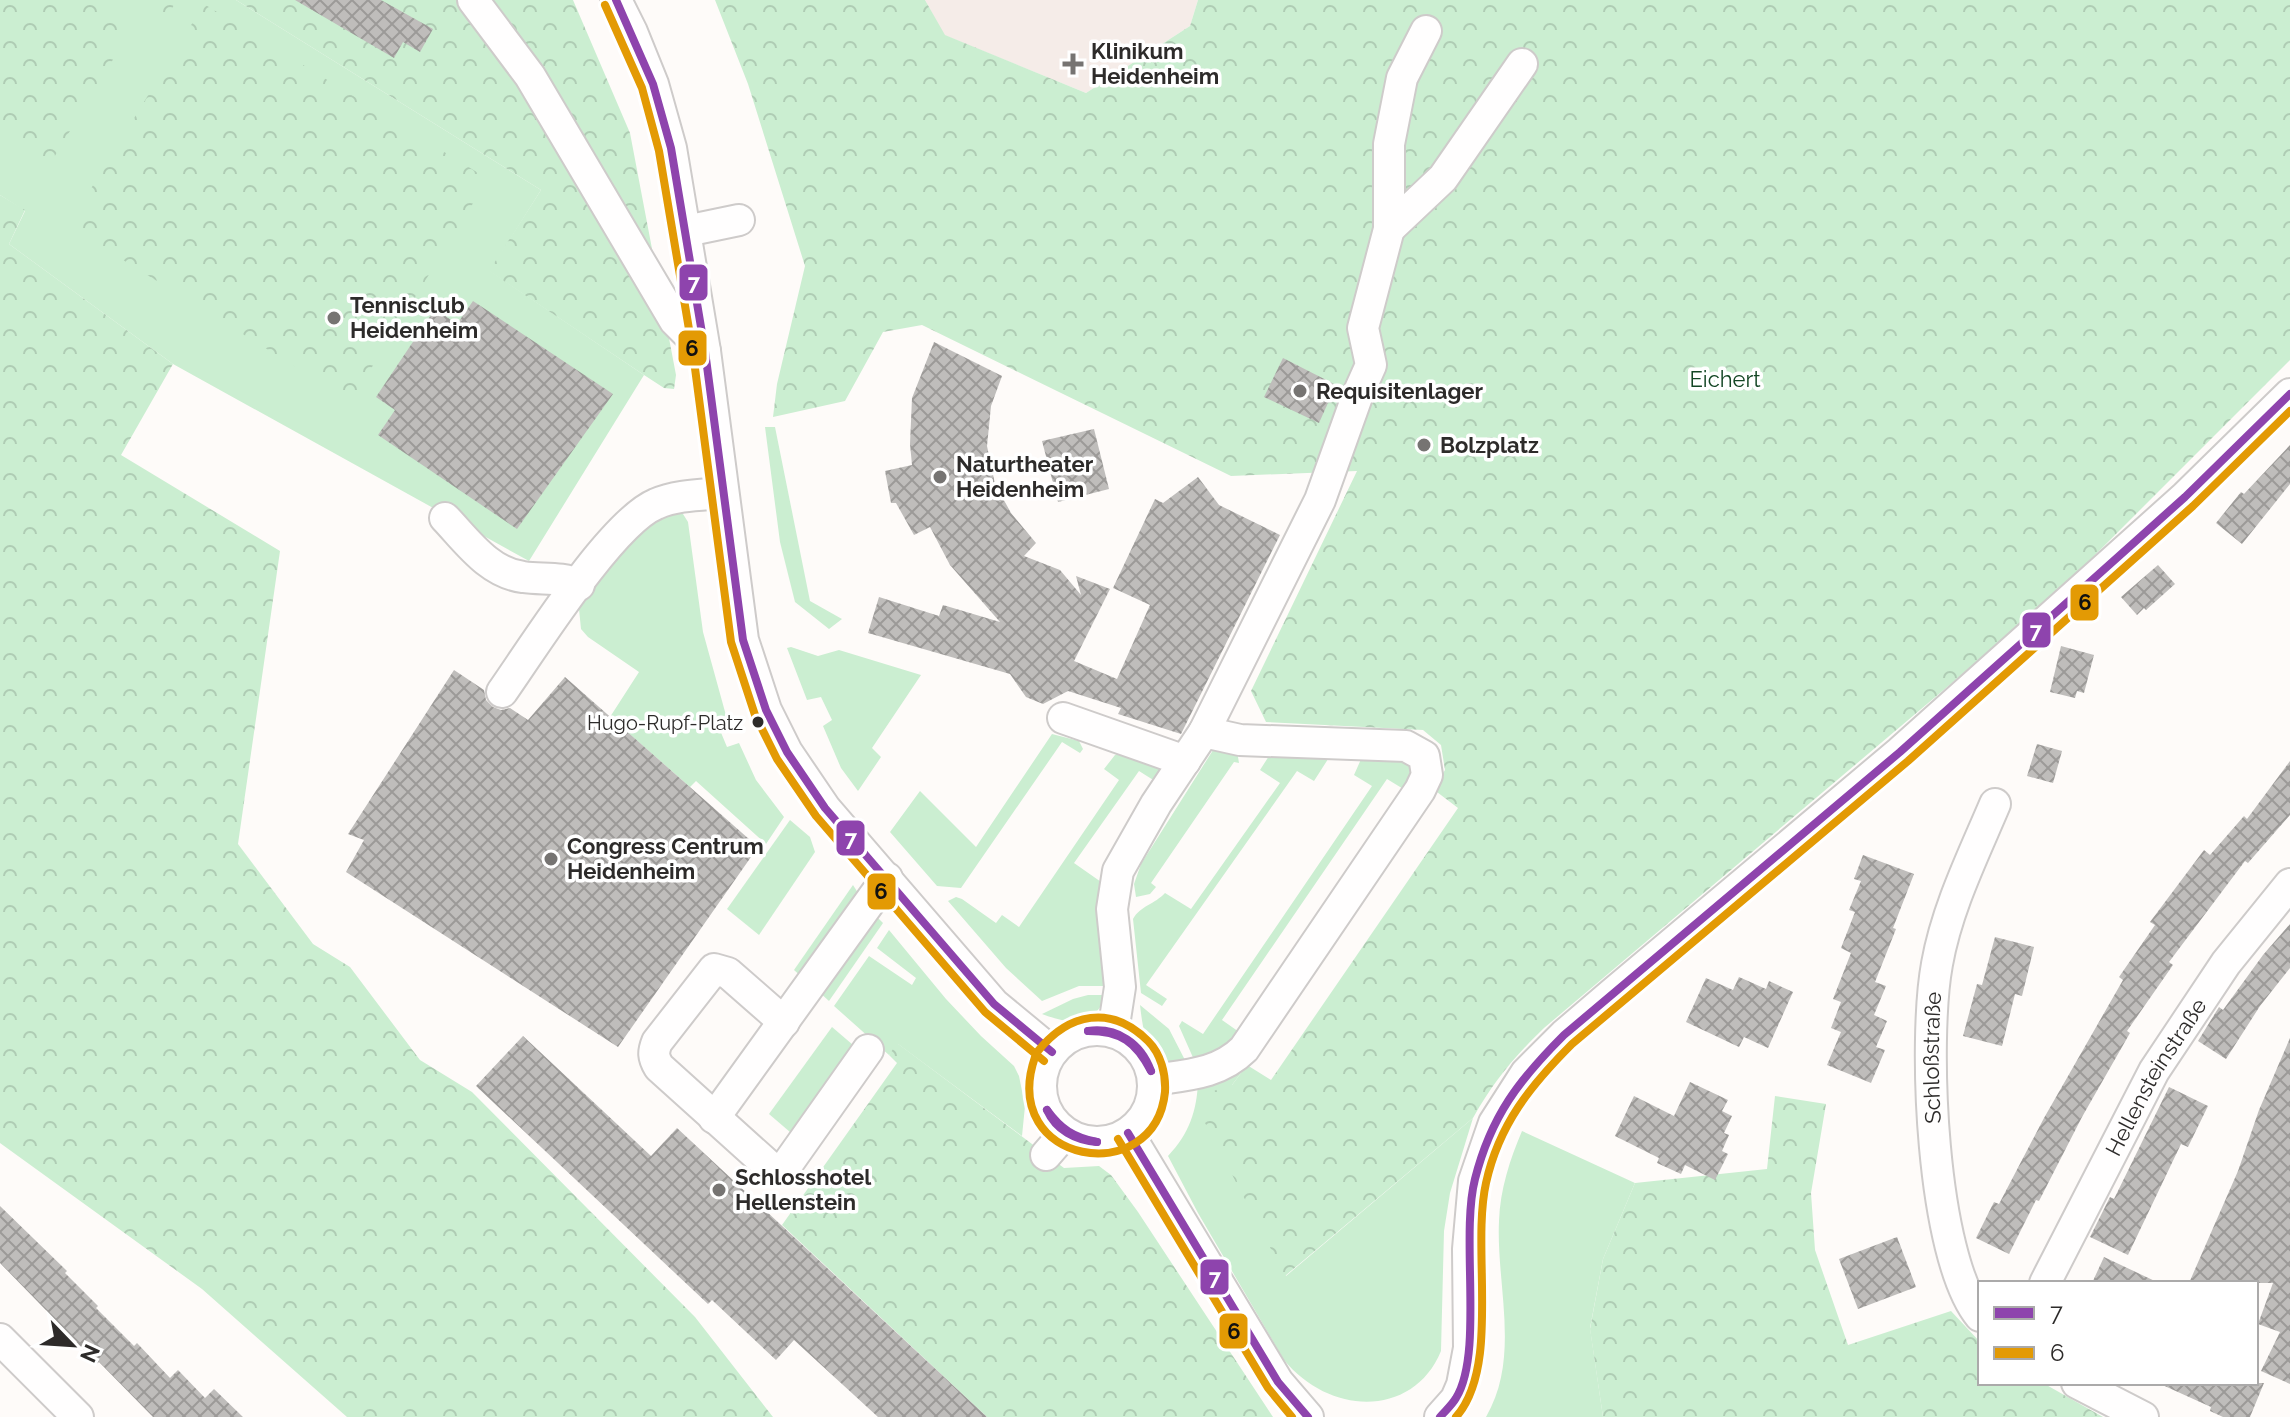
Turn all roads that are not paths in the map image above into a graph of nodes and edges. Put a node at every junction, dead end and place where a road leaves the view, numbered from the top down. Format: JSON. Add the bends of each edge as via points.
{"nodes":[{"id":1,"x":473,"y":0,"type":"edge"},
{"id":2,"x":616,"y":0,"type":"edge"},
{"id":3,"x":1426,"y":31,"type":"dead end"},
{"id":4,"x":1522,"y":64,"type":"dead end"},
{"id":5,"x":739,"y":220,"type":"dead end"},
{"id":6,"x":1389,"y":229,"type":"junction"},
{"id":7,"x":686,"y":231,"type":"junction"},
{"id":8,"x":705,"y":351,"type":"junction"},
{"id":9,"x":2290,"y":394,"type":"edge"},
{"id":10,"x":723,"y":493,"type":"junction"},
{"id":11,"x":445,"y":518,"type":"dead end"},
{"id":12,"x":579,"y":585,"type":"junction"},
{"id":13,"x":502,"y":692,"type":"dead end"},
{"id":14,"x":1063,"y":718,"type":"dead end"},
{"id":15,"x":1204,"y":732,"type":"junction"},
{"id":16,"x":1185,"y":761,"type":"junction"},
{"id":17,"x":1995,"y":804,"type":"dead end"},
{"id":18,"x":887,"y":878,"type":"junction"},
{"id":19,"x":2290,"y":884,"type":"edge"},
{"id":20,"x":784,"y":1022,"type":"junction"},
{"id":21,"x":1113,"y":1032,"type":"junction"},
{"id":22,"x":868,"y":1050,"type":"dead end"},
{"id":23,"x":1052,"y":1052,"type":"junction"},
{"id":24,"x":1153,"y":1080,"type":"junction"},
{"id":25,"x":714,"y":1118,"type":"junction"},
{"id":26,"x":1128,"y":1133,"type":"junction"},
{"id":27,"x":2046,"y":1281,"type":"edge"},
{"id":28,"x":1978,"y":1313,"type":"edge"},
{"id":29,"x":0,"y":1339,"type":"edge"},
{"id":30,"x":2081,"y":1385,"type":"edge"},
{"id":31,"x":2136,"y":1416,"type":"edge"},
{"id":32,"x":78,"y":1417,"type":"edge"},
{"id":33,"x":1308,"y":1417,"type":"edge"},
{"id":34,"x":1440,"y":1417,"type":"edge"}],
"edges":[{"from":1,"to":8,"type":"street","via":[[530,76],[675,321]]},
{"from":2,"to":7,"type":"street","via":[[664,116]]},
{"from":3,"to":6,"type":"street","via":[[1402,78],[1389,144]]},
{"from":4,"to":6,"type":"street","via":[[1443,178]]},
{"from":5,"to":7,"type":"street"},
{"from":6,"to":15,"type":"street","via":[[1363,328],[1371,365],[1330,477]]},
{"from":7,"to":8,"type":"street"},
{"from":8,"to":10,"type":"street"},
{"from":9,"to":34,"type":"street","via":[[2185,497],[1900,752],[1564,1035],[1526,1073],[1494,1123],[1474,1181],[1468,1358],[1456,1399]]},
{"from":10,"to":12,"type":"street","via":[[657,503],[638,514]]},
{"from":10,"to":18,"type":"street","via":[[743,640],[766,710],[814,794]]},
{"from":11,"to":12,"type":"street","via":[[490,564],[504,571]]},
{"from":12,"to":13,"type":"street"},
{"from":14,"to":16,"type":"street"},
{"from":15,"to":16,"type":"street"},
{"from":15,"to":24,"type":"street","via":[[1240,740],[1406,746],[1424,756],[1427,775],[1244,1049],[1219,1068]]},
{"from":16,"to":21,"type":"street","via":[[1118,871],[1112,909],[1120,987]]},
{"from":17,"to":28,"type":"street","name":"Schloßstraße","via":[[1943,939],[1933,990],[1930,1076],[1943,1207],[1965,1293]]},
{"from":18,"to":20,"type":"street"},
{"from":18,"to":23,"type":"street","via":[[994,1004]]},
{"from":19,"to":27,"type":"street","name":"Hellensteinstraße","via":[[2226,963],[2154,1071]]},
{"from":20,"to":25,"type":"street"},
{"from":20,"to":25,"type":"street","via":[[728,973],[714,969],[657,1042],[654,1058],[659,1067]]},
{"from":21,"to":23,"type":"street","via":[[1080,1032]]},
{"from":21,"to":24,"type":"street","via":[[1140,1050]]},
{"from":22,"to":25,"type":"street","via":[[786,1166],[770,1167]]},
{"from":23,"to":26,"type":"street","via":[[1041,1078],[1056,1144],[1114,1140]]},
{"from":24,"to":26,"type":"street","via":[[1148,1109]]},
{"from":26,"to":33,"type":"street","via":[[1278,1382]]},
{"from":29,"to":32,"type":"street"},
{"from":30,"to":31,"type":"street"}]}
